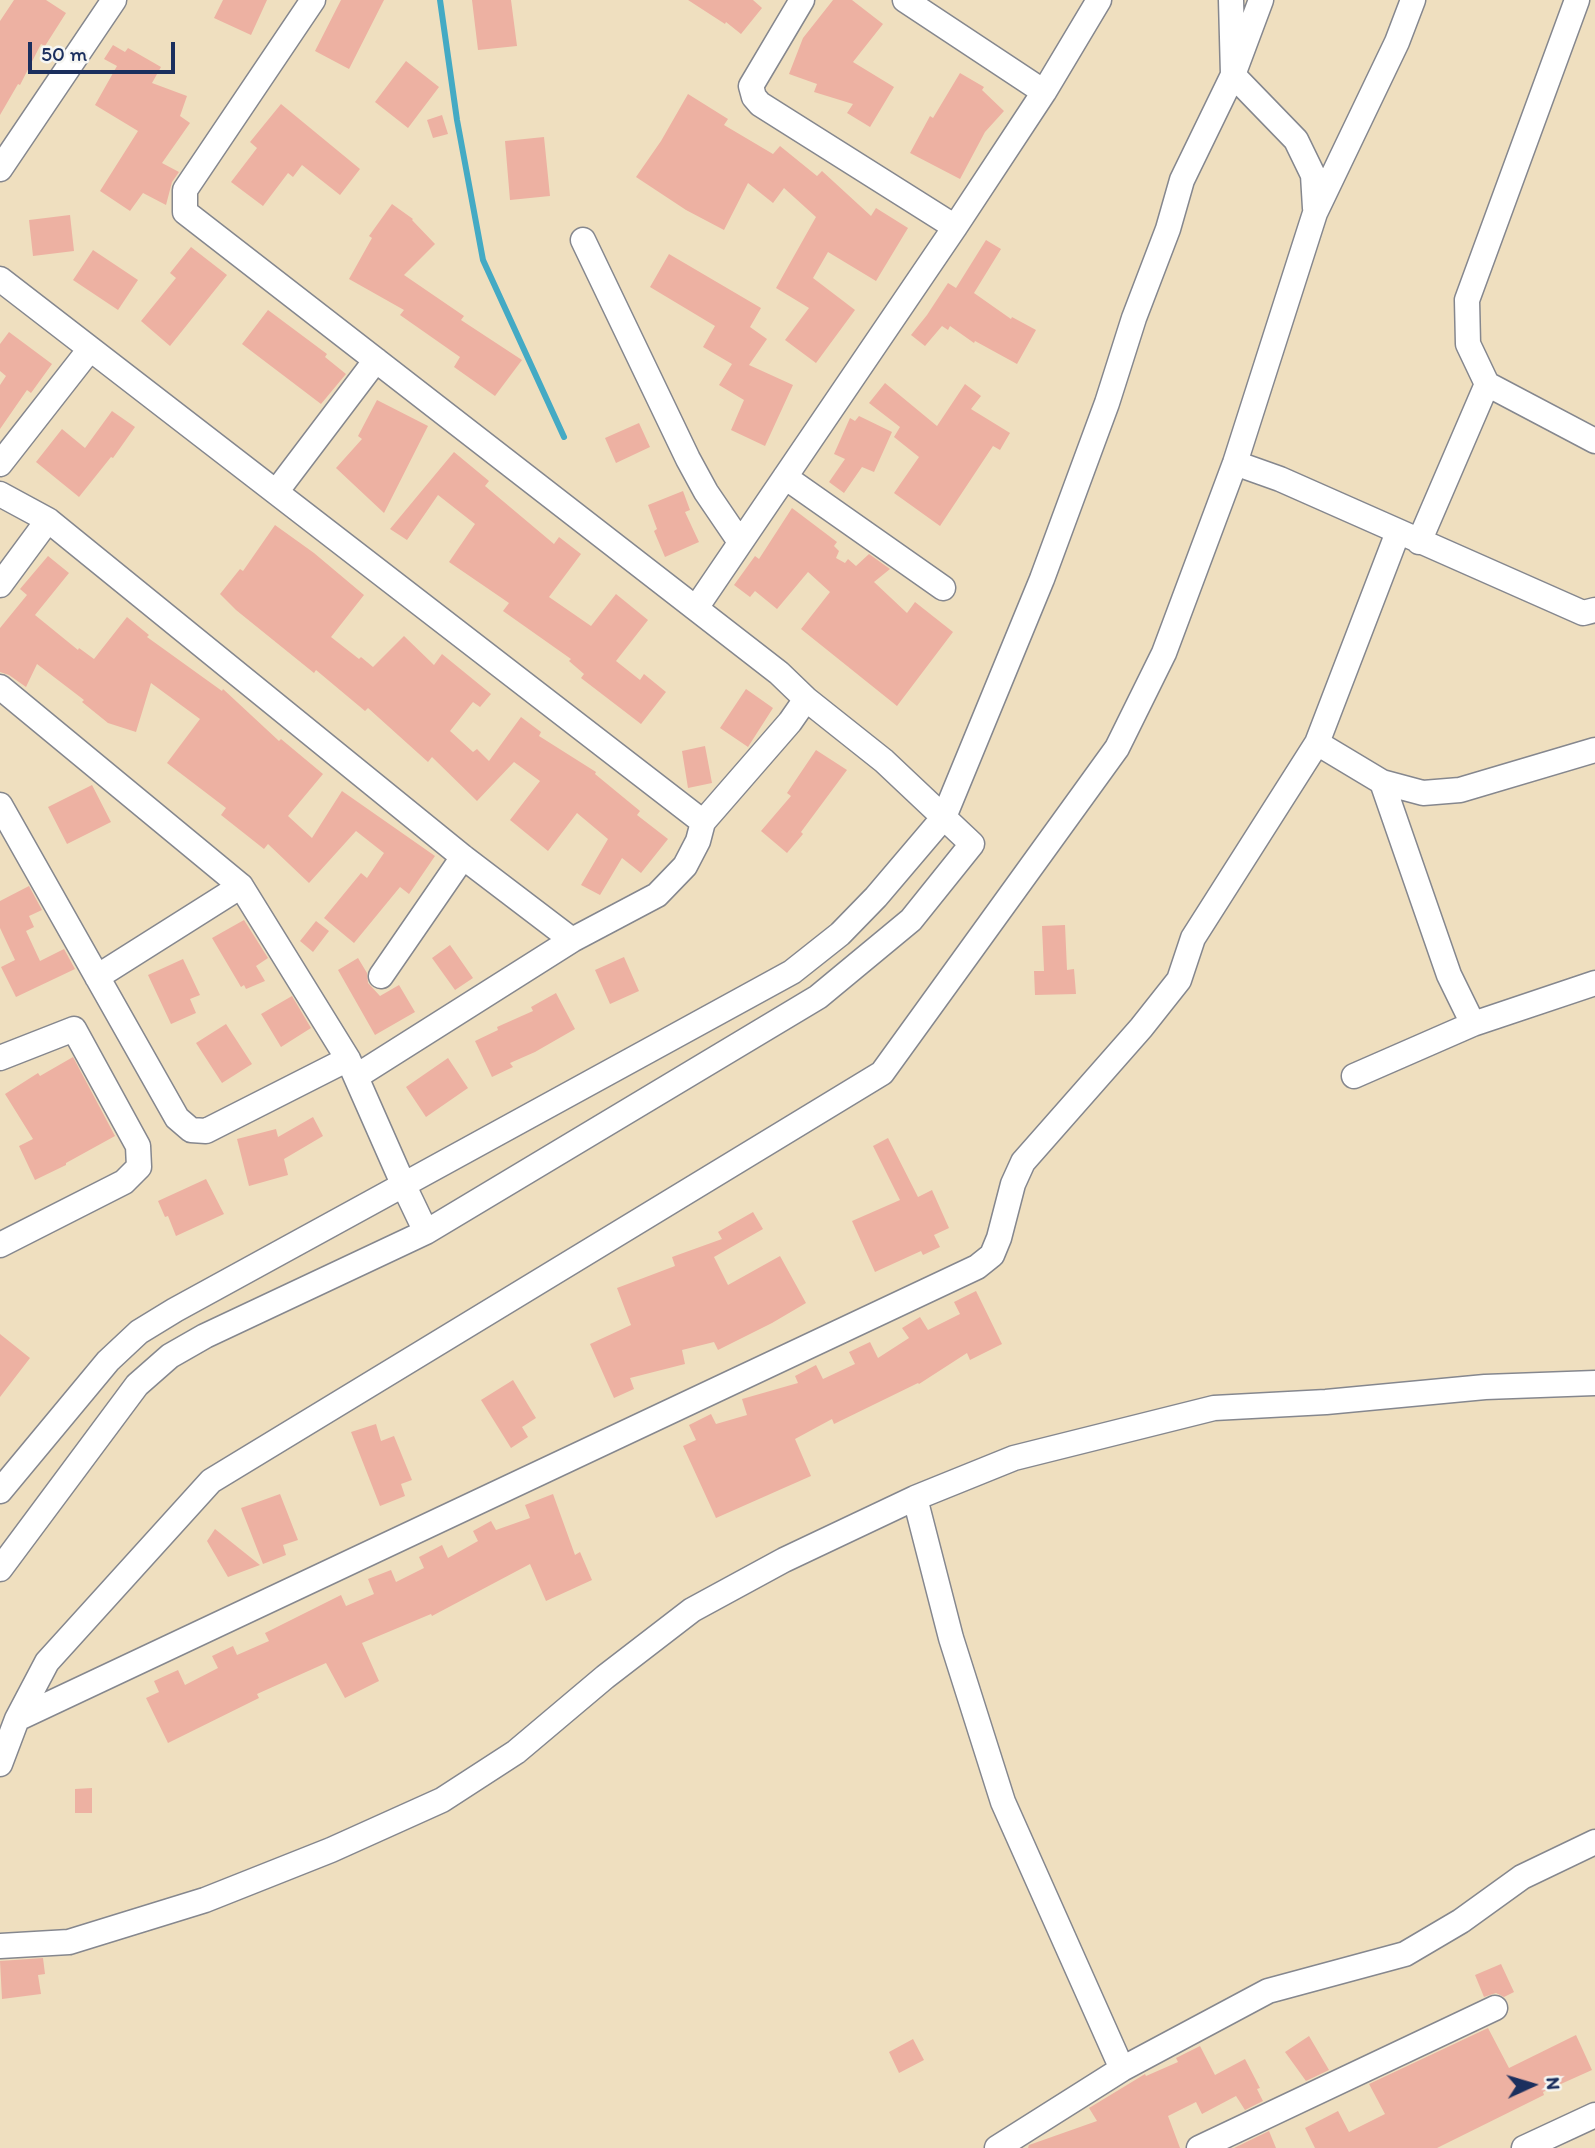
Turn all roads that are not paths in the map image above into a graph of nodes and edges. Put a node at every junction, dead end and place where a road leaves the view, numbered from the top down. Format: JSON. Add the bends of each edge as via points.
{"nodes":[{"id":1,"x":114,"y":0,"type":"edge"},
{"id":2,"x":313,"y":0,"type":"edge"},
{"id":3,"x":803,"y":0,"type":"edge"},
{"id":4,"x":905,"y":0,"type":"edge"},
{"id":5,"x":1099,"y":0,"type":"edge"},
{"id":6,"x":1231,"y":0,"type":"edge"},
{"id":7,"x":1261,"y":0,"type":"edge"},
{"id":8,"x":1413,"y":0,"type":"edge"},
{"id":9,"x":1577,"y":0,"type":"edge"},
{"id":10,"x":1233,"y":75,"type":"junction"},
{"id":11,"x":1044,"y":92,"type":"junction"},
{"id":12,"x":0,"y":169,"type":"edge"},
{"id":13,"x":1315,"y":213,"type":"junction"},
{"id":14,"x":956,"y":228,"type":"junction"},
{"id":15,"x":583,"y":240,"type":"dead end"},
{"id":16,"x":0,"y":279,"type":"edge"},
{"id":17,"x":90,"y":349,"type":"junction"},
{"id":18,"x":376,"y":360,"type":"junction"},
{"id":19,"x":1487,"y":384,"type":"junction"},
{"id":20,"x":1595,"y":441,"type":"edge"},
{"id":21,"x":1235,"y":463,"type":"junction"},
{"id":22,"x":0,"y":464,"type":"edge"},
{"id":23,"x":785,"y":477,"type":"junction"},
{"id":24,"x":276,"y":492,"type":"junction"},
{"id":25,"x":0,"y":494,"type":"edge"},
{"id":26,"x":48,"y":520,"type":"junction"},
{"id":27,"x":1409,"y":537,"type":"junction"},
{"id":28,"x":740,"y":542,"type":"junction"},
{"id":29,"x":0,"y":585,"type":"edge"},
{"id":30,"x":943,"y":588,"type":"dead end"},
{"id":31,"x":696,"y":608,"type":"junction"},
{"id":32,"x":1595,"y":610,"type":"edge"},
{"id":33,"x":0,"y":687,"type":"edge"},
{"id":34,"x":806,"y":699,"type":"junction"},
{"id":35,"x":1317,"y":743,"type":"junction"},
{"id":36,"x":1595,"y":750,"type":"edge"},
{"id":37,"x":1382,"y":782,"type":"junction"},
{"id":38,"x":0,"y":805,"type":"edge"},
{"id":39,"x":944,"y":817,"type":"junction"},
{"id":40,"x":704,"y":822,"type":"junction"},
{"id":41,"x":463,"y":857,"type":"junction"},
{"id":42,"x":241,"y":886,"type":"junction"},
{"id":43,"x":572,"y":940,"type":"junction"},
{"id":44,"x":382,"y":976,"type":"dead end"},
{"id":45,"x":97,"y":977,"type":"junction"},
{"id":46,"x":1595,"y":983,"type":"edge"},
{"id":47,"x":1473,"y":1024,"type":"junction"},
{"id":48,"x":0,"y":1058,"type":"edge"},
{"id":49,"x":353,"y":1068,"type":"junction"},
{"id":50,"x":1354,"y":1076,"type":"dead end"},
{"id":51,"x":404,"y":1186,"type":"junction"},
{"id":52,"x":426,"y":1232,"type":"junction"},
{"id":53,"x":0,"y":1245,"type":"edge"},
{"id":54,"x":1595,"y":1383,"type":"edge"},
{"id":55,"x":0,"y":1491,"type":"edge"},
{"id":56,"x":915,"y":1498,"type":"junction"},
{"id":57,"x":0,"y":1569,"type":"edge"},
{"id":58,"x":17,"y":1719,"type":"junction"},
{"id":59,"x":0,"y":1764,"type":"edge"},
{"id":60,"x":1595,"y":1842,"type":"edge"},
{"id":61,"x":0,"y":1946,"type":"edge"},
{"id":62,"x":1495,"y":2008,"type":"dead end"},
{"id":63,"x":1122,"y":2069,"type":"junction"},
{"id":64,"x":1595,"y":2115,"type":"edge"},
{"id":65,"x":997,"y":2148,"type":"edge"},
{"id":66,"x":1199,"y":2148,"type":"edge"},
{"id":67,"x":1524,"y":2148,"type":"edge"}],
"edges":[{"from":1,"to":12,"type":"street"},
{"from":2,"to":18,"type":"street","via":[[185,190],[185,212]]},
{"from":3,"to":14,"type":"street","via":[[751,86],[754,97]]},
{"from":4,"to":11,"type":"street"},
{"from":5,"to":11,"type":"street"},
{"from":6,"to":10,"type":"street"},
{"from":7,"to":10,"type":"street"},
{"from":8,"to":13,"type":"street"},
{"from":9,"to":19,"type":"street","via":[[1467,300],[1468,344]]},
{"from":10,"to":13,"type":"street","via":[[1296,140],[1313,175]]},
{"from":10,"to":39,"type":"street","via":[[1182,180],[1042,579]]},
{"from":11,"to":14,"type":"street"},
{"from":13,"to":21,"type":"street"},
{"from":14,"to":23,"type":"street"},
{"from":15,"to":28,"type":"street","via":[[688,460]]},
{"from":16,"to":17,"type":"street"},
{"from":17,"to":22,"type":"street"},
{"from":17,"to":24,"type":"street"},
{"from":18,"to":24,"type":"street"},
{"from":18,"to":31,"type":"street"},
{"from":19,"to":20,"type":"street"},
{"from":19,"to":27,"type":"street"},
{"from":21,"to":27,"type":"street"},
{"from":21,"to":58,"type":"street","via":[[1164,653],[1117,748],[882,1073],[211,1481],[47,1662]]},
{"from":23,"to":28,"type":"street"},
{"from":23,"to":30,"type":"street"},
{"from":24,"to":40,"type":"street"},
{"from":25,"to":26,"type":"street"},
{"from":26,"to":29,"type":"street"},
{"from":26,"to":41,"type":"street"},
{"from":27,"to":32,"type":"street","via":[[1583,613]]},
{"from":27,"to":35,"type":"street"},
{"from":28,"to":31,"type":"street"},
{"from":31,"to":34,"type":"street"},
{"from":33,"to":42,"type":"street"},
{"from":34,"to":39,"type":"street","via":[[884,761]]},
{"from":34,"to":40,"type":"street"},
{"from":35,"to":37,"type":"street"},
{"from":35,"to":58,"type":"street","via":[[1193,938],[1179,980],[1023,1162],[992,1255],[976,1267]]},
{"from":36,"to":37,"type":"street","via":[[1460,790],[1423,793]]},
{"from":37,"to":47,"type":"street","via":[[1449,975]]},
{"from":38,"to":45,"type":"street"},
{"from":39,"to":51,"type":"street","via":[[876,898],[792,972]]},
{"from":39,"to":52,"type":"street","via":[[972,844],[911,920],[818,997]]},
{"from":40,"to":43,"type":"street","via":[[685,866],[657,895]]},
{"from":41,"to":43,"type":"street"},
{"from":41,"to":44,"type":"street"},
{"from":42,"to":45,"type":"street"},
{"from":42,"to":49,"type":"street"},
{"from":43,"to":49,"type":"street"},
{"from":45,"to":49,"type":"street","via":[[177,1118],[191,1130],[206,1131]]},
{"from":46,"to":47,"type":"street"},
{"from":47,"to":50,"type":"street"},
{"from":48,"to":53,"type":"street","via":[[74,1029],[138,1146],[139,1167],[124,1182]]},
{"from":49,"to":51,"type":"street"},
{"from":51,"to":52,"type":"street"},
{"from":51,"to":55,"type":"street","via":[[138,1332],[108,1361]]},
{"from":52,"to":57,"type":"street","via":[[170,1356],[137,1385]]},
{"from":54,"to":56,"type":"street","via":[[1214,1408],[1014,1458]]},
{"from":56,"to":61,"type":"street","via":[[692,1610],[516,1752],[442,1800],[205,1900],[69,1942]]},
{"from":56,"to":63,"type":"street","via":[[950,1638],[1003,1802]]},
{"from":58,"to":59,"type":"street"},
{"from":60,"to":63,"type":"street","via":[[1522,1877],[1405,1955],[1268,1991]]},
{"from":62,"to":66,"type":"street"},
{"from":63,"to":65,"type":"street"},
{"from":64,"to":67,"type":"street"}]}
